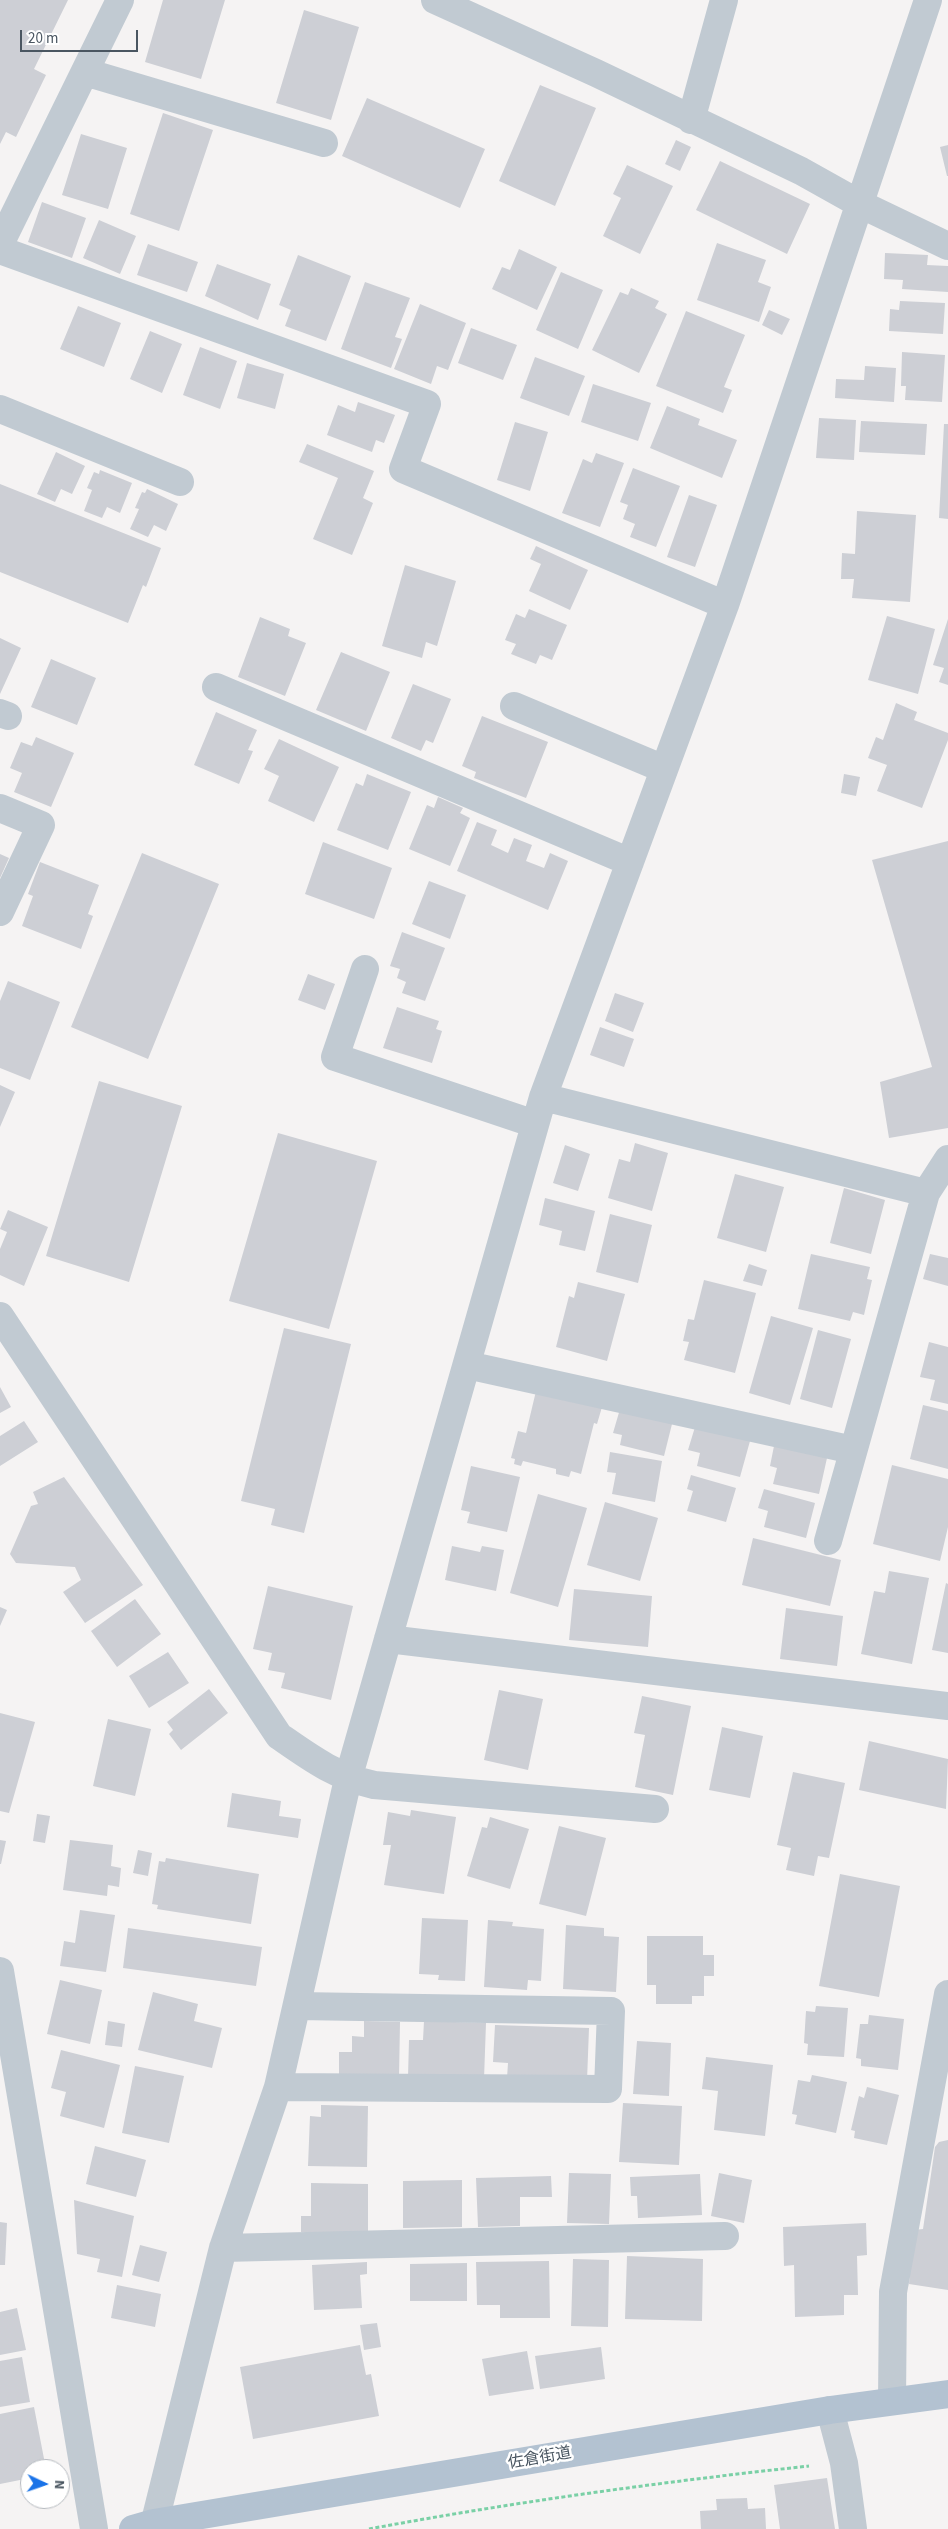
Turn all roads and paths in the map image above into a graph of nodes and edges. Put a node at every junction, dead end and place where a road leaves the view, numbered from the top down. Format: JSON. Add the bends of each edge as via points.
{"nodes":[{"id":1,"x":120,"y":0,"type":"edge"},
{"id":2,"x":436,"y":0,"type":"edge"},
{"id":3,"x":724,"y":0,"type":"edge"},
{"id":4,"x":928,"y":0,"type":"edge"},
{"id":5,"x":477,"y":9,"type":"edge"},
{"id":6,"x":84,"y":72,"type":"junction"},
{"id":7,"x":691,"y":120,"type":"junction"},
{"id":8,"x":324,"y":143,"type":"dead end"},
{"id":9,"x":860,"y":204,"type":"junction"},
{"id":10,"x":0,"y":244,"type":"edge"},
{"id":11,"x":948,"y":246,"type":"edge"},
{"id":12,"x":0,"y":250,"type":"edge"},
{"id":13,"x":0,"y":409,"type":"edge"},
{"id":14,"x":180,"y":482,"type":"dead end"},
{"id":15,"x":725,"y":605,"type":"junction"},
{"id":16,"x":216,"y":687,"type":"dead end"},
{"id":17,"x":514,"y":706,"type":"dead end"},
{"id":18,"x":664,"y":769,"type":"junction"},
{"id":19,"x":0,"y":808,"type":"edge"},
{"id":20,"x":630,"y":862,"type":"junction"},
{"id":21,"x":0,"y":912,"type":"edge"},
{"id":22,"x":365,"y":969,"type":"dead end"},
{"id":23,"x":543,"y":1098,"type":"junction"},
{"id":24,"x":535,"y":1124,"type":"junction"},
{"id":25,"x":948,"y":1159,"type":"edge"},
{"id":26,"x":926,"y":1193,"type":"junction"},
{"id":27,"x":0,"y":1316,"type":"edge"},
{"id":28,"x":467,"y":1365,"type":"junction"},
{"id":29,"x":853,"y":1450,"type":"junction"},
{"id":30,"x":828,"y":1541,"type":"dead end"},
{"id":31,"x":388,"y":1639,"type":"junction"},
{"id":32,"x":948,"y":1706,"type":"edge"},
{"id":33,"x":348,"y":1779,"type":"junction"},
{"id":34,"x":655,"y":1809,"type":"dead end"},
{"id":35,"x":0,"y":1971,"type":"edge"},
{"id":36,"x":948,"y":1994,"type":"edge"},
{"id":37,"x":298,"y":2006,"type":"junction"},
{"id":38,"x":278,"y":2087,"type":"junction"},
{"id":39,"x":725,"y":2236,"type":"dead end"},
{"id":40,"x":222,"y":2248,"type":"junction"},
{"id":41,"x":948,"y":2394,"type":"edge"},
{"id":42,"x":892,"y":2401,"type":"junction"},
{"id":43,"x":830,"y":2410,"type":"junction"},
{"id":44,"x":844,"y":2463,"type":"junction"},
{"id":45,"x":146,"y":2527,"type":"edge"},
{"id":46,"x":94,"y":2529,"type":"edge"},
{"id":47,"x":369,"y":2529,"type":"edge"},
{"id":48,"x":853,"y":2529,"type":"edge"}],
"edges":[{"from":1,"to":6,"type":"street"},
{"from":2,"to":5,"type":"street"},
{"from":3,"to":7,"type":"street"},
{"from":4,"to":9,"type":"street"},
{"from":5,"to":7,"type":"street"},
{"from":6,"to":8,"type":"street"},
{"from":6,"to":10,"type":"street"},
{"from":7,"to":9,"type":"street","via":[[801,171]]},
{"from":9,"to":11,"type":"street"},
{"from":9,"to":15,"type":"street"},
{"from":12,"to":15,"type":"street","via":[[427,404],[403,470]]},
{"from":13,"to":14,"type":"street"},
{"from":15,"to":18,"type":"street"},
{"from":16,"to":20,"type":"street"},
{"from":17,"to":18,"type":"street"},
{"from":18,"to":20,"type":"street"},
{"from":19,"to":21,"type":"street","via":[[40,825]]},
{"from":20,"to":23,"type":"street"},
{"from":22,"to":24,"type":"street","via":[[335,1057]]},
{"from":23,"to":24,"type":"street"},
{"from":23,"to":26,"type":"street"},
{"from":24,"to":28,"type":"street"},
{"from":25,"to":26,"type":"street"},
{"from":26,"to":29,"type":"street"},
{"from":27,"to":33,"type":"street","via":[[279,1736]]},
{"from":28,"to":29,"type":"street"},
{"from":28,"to":31,"type":"street"},
{"from":29,"to":30,"type":"street"},
{"from":31,"to":32,"type":"street"},
{"from":31,"to":33,"type":"street"},
{"from":33,"to":34,"type":"street","via":[[374,1786]]},
{"from":33,"to":37,"type":"street"},
{"from":35,"to":46,"type":"street"},
{"from":36,"to":42,"type":"street","via":[[893,2292]]},
{"from":37,"to":38,"type":"street"},
{"from":37,"to":38,"type":"street","via":[[611,2012],[608,2089]]},
{"from":38,"to":40,"type":"street"},
{"from":39,"to":40,"type":"street"},
{"from":40,"to":45,"type":"street"},
{"from":41,"to":42,"type":"main road","name":"佐倉街道"},
{"from":42,"to":43,"type":"main road","name":"佐倉街道"},
{"from":43,"to":44,"type":"street"},
{"from":43,"to":45,"type":"main road","name":"佐倉街道"},
{"from":44,"to":47,"type":"path","via":[[683,2479]]},
{"from":44,"to":48,"type":"street"}]}
